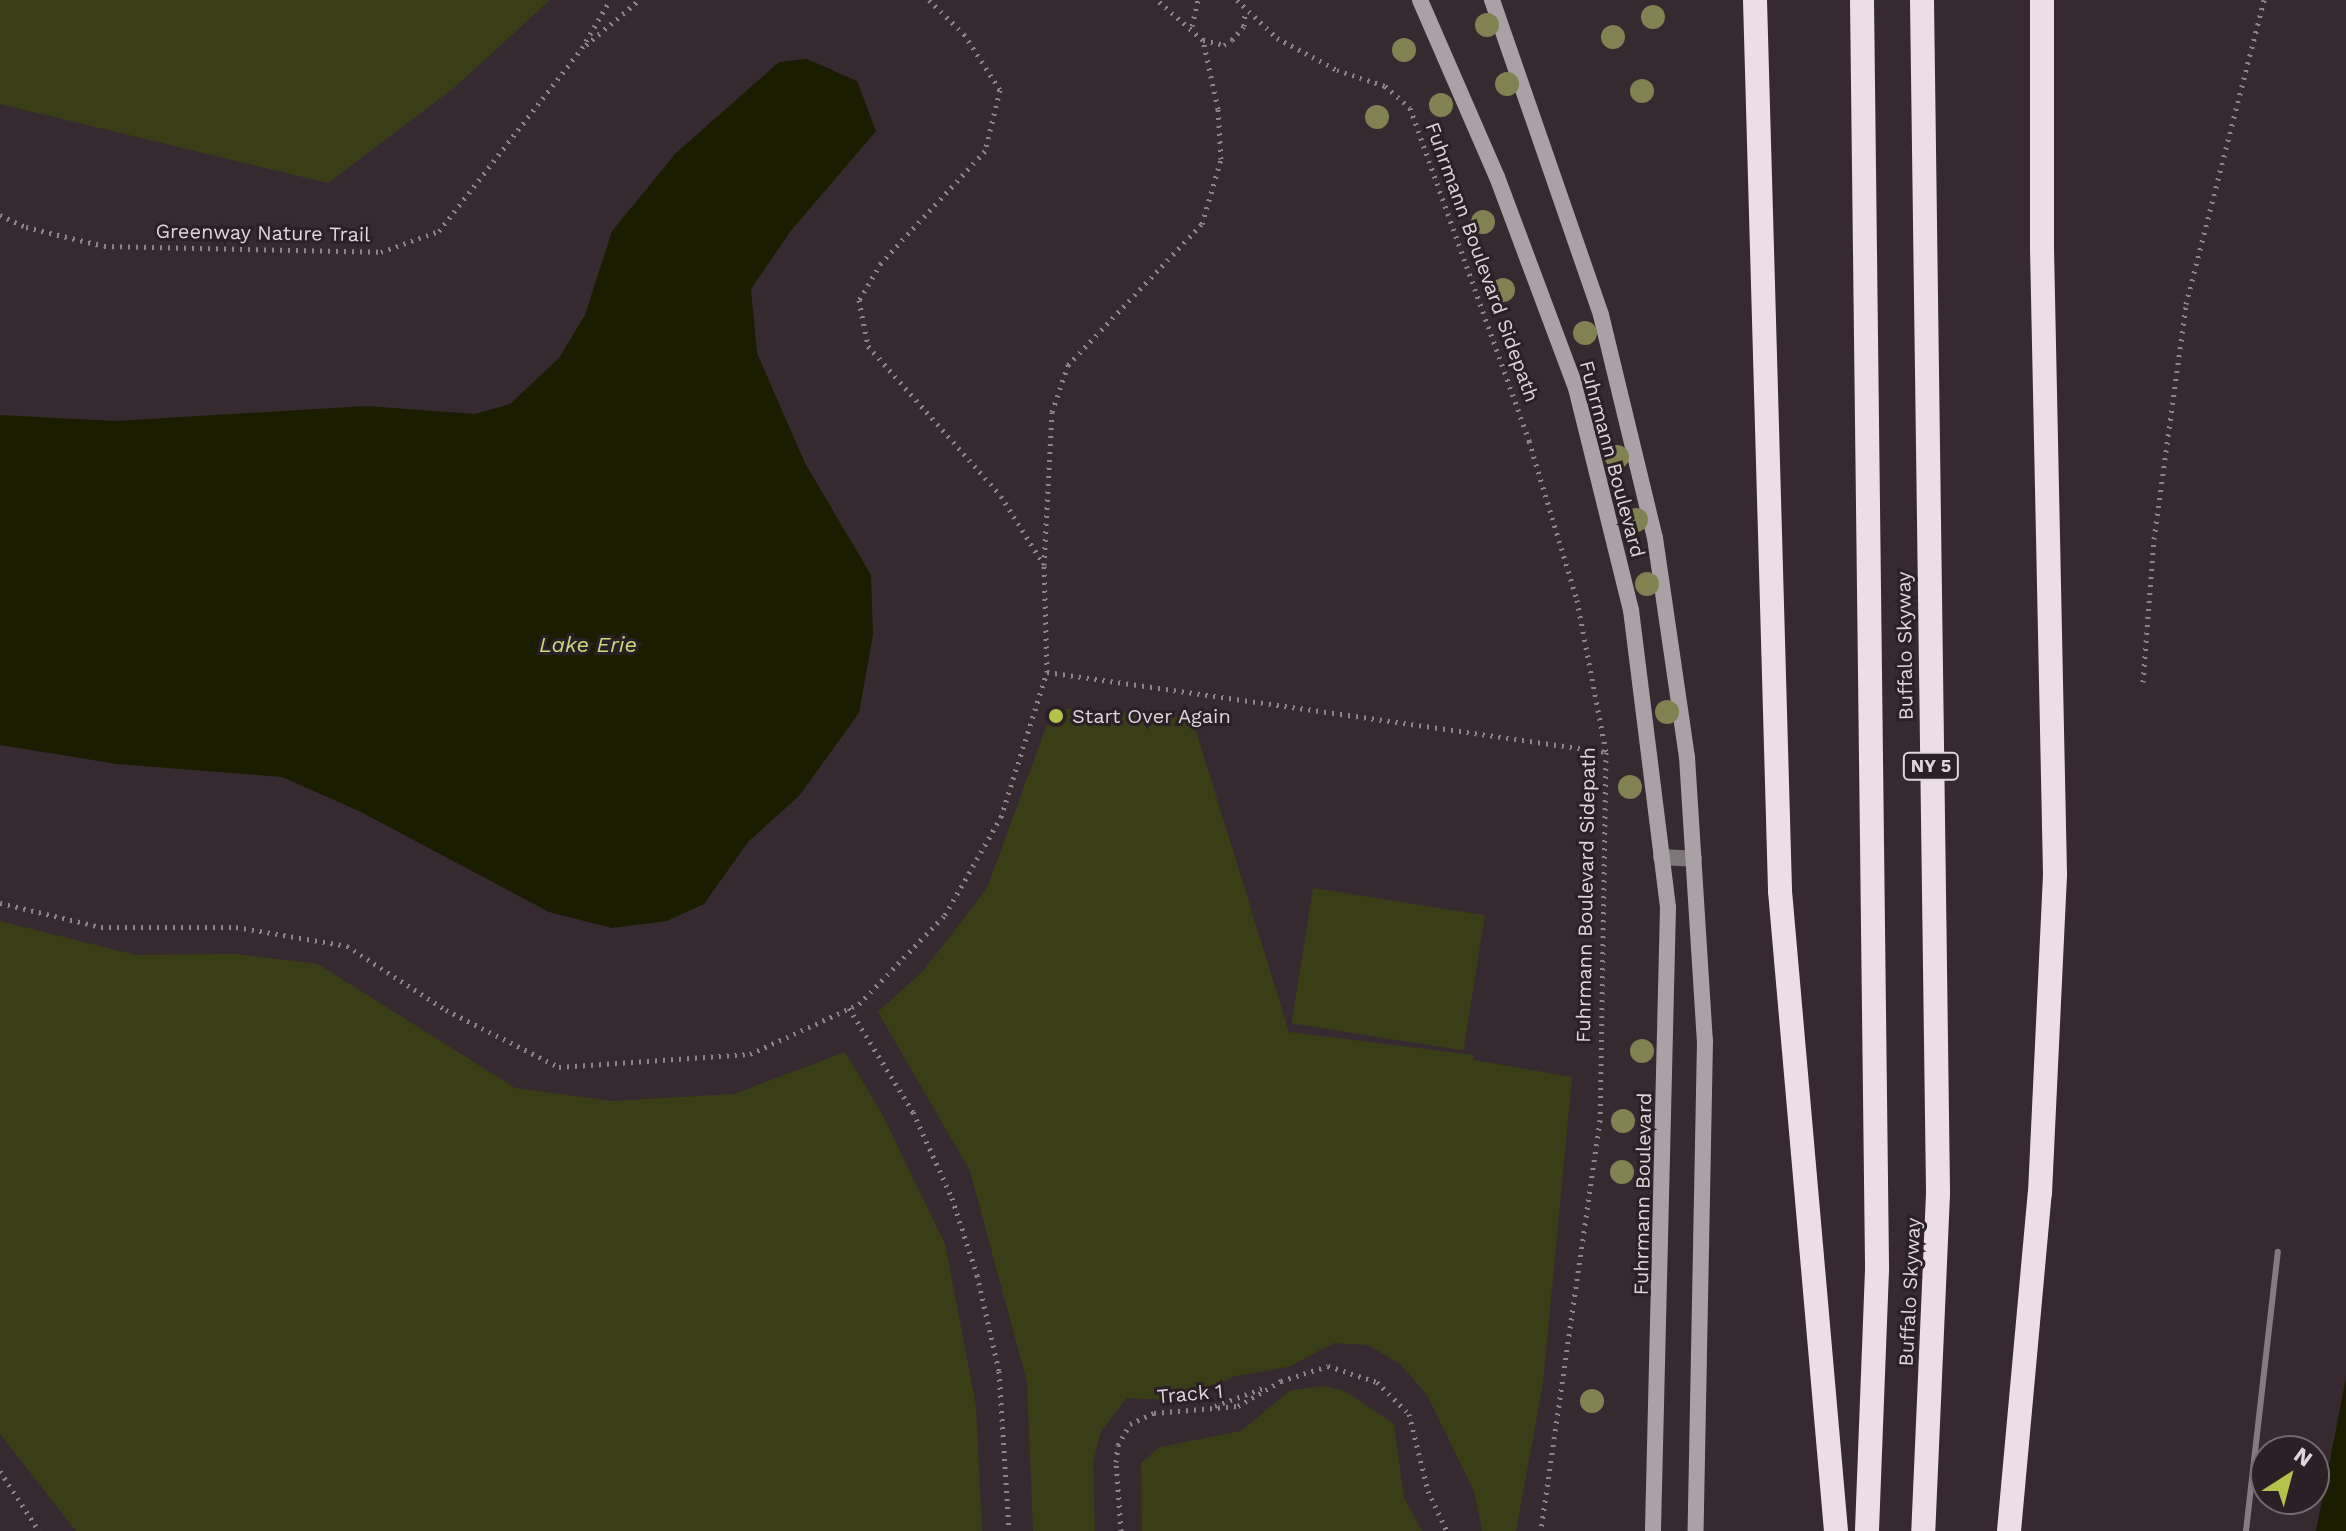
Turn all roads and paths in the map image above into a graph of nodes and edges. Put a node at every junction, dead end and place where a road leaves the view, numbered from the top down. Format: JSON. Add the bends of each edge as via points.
{"nodes":[{"id":1,"x":610,"y":0,"type":"edge"},
{"id":2,"x":639,"y":0,"type":"edge"},
{"id":3,"x":1157,"y":0,"type":"edge"},
{"id":4,"x":1198,"y":0,"type":"edge"},
{"id":5,"x":1237,"y":0,"type":"edge"},
{"id":6,"x":1420,"y":0,"type":"edge"},
{"id":7,"x":1492,"y":0,"type":"edge"},
{"id":8,"x":1755,"y":0,"type":"edge"},
{"id":9,"x":1862,"y":0,"type":"edge"},
{"id":10,"x":1922,"y":0,"type":"edge"},
{"id":11,"x":2042,"y":0,"type":"edge"},
{"id":12,"x":2264,"y":0,"type":"edge"},
{"id":13,"x":932,"y":1,"type":"edge"},
{"id":14,"x":1245,"y":11,"type":"junction"},
{"id":15,"x":1192,"y":27,"type":"junction"},
{"id":16,"x":1203,"y":40,"type":"junction"},
{"id":17,"x":582,"y":48,"type":"junction"},
{"id":18,"x":0,"y":215,"type":"edge"},
{"id":19,"x":1044,"y":565,"type":"junction"},
{"id":20,"x":1047,"y":672,"type":"junction"},
{"id":21,"x":2143,"y":682,"type":"dead end"},
{"id":22,"x":1606,"y":752,"type":"junction"},
{"id":23,"x":1661,"y":857,"type":"junction"},
{"id":24,"x":1694,"y":859,"type":"junction"},
{"id":25,"x":0,"y":903,"type":"edge"},
{"id":26,"x":849,"y":1008,"type":"junction"},
{"id":27,"x":0,"y":1471,"type":"edge"},
{"id":28,"x":39,"y":1531,"type":"edge"},
{"id":29,"x":1009,"y":1531,"type":"edge"},
{"id":30,"x":1121,"y":1531,"type":"edge"},
{"id":31,"x":1447,"y":1531,"type":"edge"},
{"id":32,"x":1541,"y":1531,"type":"edge"},
{"id":33,"x":1653,"y":1531,"type":"edge"},
{"id":34,"x":1696,"y":1531,"type":"edge"},
{"id":35,"x":1836,"y":1531,"type":"edge"},
{"id":36,"x":1867,"y":1531,"type":"edge"},
{"id":37,"x":1923,"y":1531,"type":"edge"},
{"id":38,"x":2009,"y":1531,"type":"edge"}],
"edges":[{"from":1,"to":17,"type":"path","name":"Greenway Nature Trail"},
{"from":2,"to":17,"type":"path","name":"Greenway Nature Trail"},
{"from":3,"to":15,"type":"path"},
{"from":4,"to":15,"type":"path"},
{"from":5,"to":14,"type":"path","name":"Fuhrmann Boulevard Sidepath"},
{"from":6,"to":23,"type":"street","name":"Fuhrmann Boulevard","via":[[1497,177],[1576,388],[1631,610]]},
{"from":7,"to":24,"type":"street","name":"Fuhrmann Boulevard","via":[[1601,315],[1655,538],[1687,757]]},
{"from":8,"to":35,"type":"highway","via":[[1780,891]]},
{"from":9,"to":36,"type":"highway","name":"Buffalo Skyway","number":"NY 5","via":[[1877,1270]]},
{"from":10,"to":37,"type":"highway","name":"Buffalo Skyway","number":"NY 5","via":[[1938,1194]]},
{"from":11,"to":38,"type":"highway","via":[[2055,874],[2040,1193]]},
{"from":12,"to":21,"type":"path","via":[[2186,304],[2154,539]]},
{"from":13,"to":19,"type":"path","via":[[964,34],[1000,90],[985,151],[881,263],[859,300],[868,346],[1001,496]]},
{"from":14,"to":16,"type":"path","via":[[1244,26],[1232,40],[1224,45]]},
{"from":14,"to":22,"type":"path","name":"Fuhrmann Boulevard Sidepath","via":[[1277,38],[1337,70],[1385,86],[1410,108],[1533,455],[1577,600]]},
{"from":15,"to":16,"type":"path"},
{"from":16,"to":19,"type":"path","via":[[1218,109],[1221,159],[1202,224],[1068,365],[1052,412]]},
{"from":17,"to":18,"type":"path","name":"Greenway Nature Trail","via":[[439,231],[381,252],[104,246],[26,227]]},
{"from":19,"to":20,"type":"path"},
{"from":20,"to":22,"type":"path"},
{"from":20,"to":26,"type":"path","via":[[1001,817],[945,915]]},
{"from":22,"to":32,"type":"path","name":"Fuhrmann Boulevard Sidepath","via":[[1600,1120]]},
{"from":23,"to":24,"type":"street"},
{"from":23,"to":33,"type":"street","name":"Fuhrmann Boulevard","via":[[1668,907]]},
{"from":24,"to":34,"type":"street","name":"Fuhrmann Boulevard","via":[[1705,1040]]},
{"from":25,"to":26,"type":"path","via":[[101,927],[236,927],[347,946],[446,1010],[559,1067],[750,1054]]},
{"from":26,"to":29,"type":"path","via":[[913,1112],[977,1275],[999,1371]]},
{"from":27,"to":28,"type":"path"},
{"from":30,"to":31,"type":"path","name":"Track 1","via":[[1116,1462],[1124,1432],[1140,1417],[1238,1406],[1281,1381],[1328,1366],[1377,1382],[1398,1400],[1416,1429],[1421,1470]]}]}
